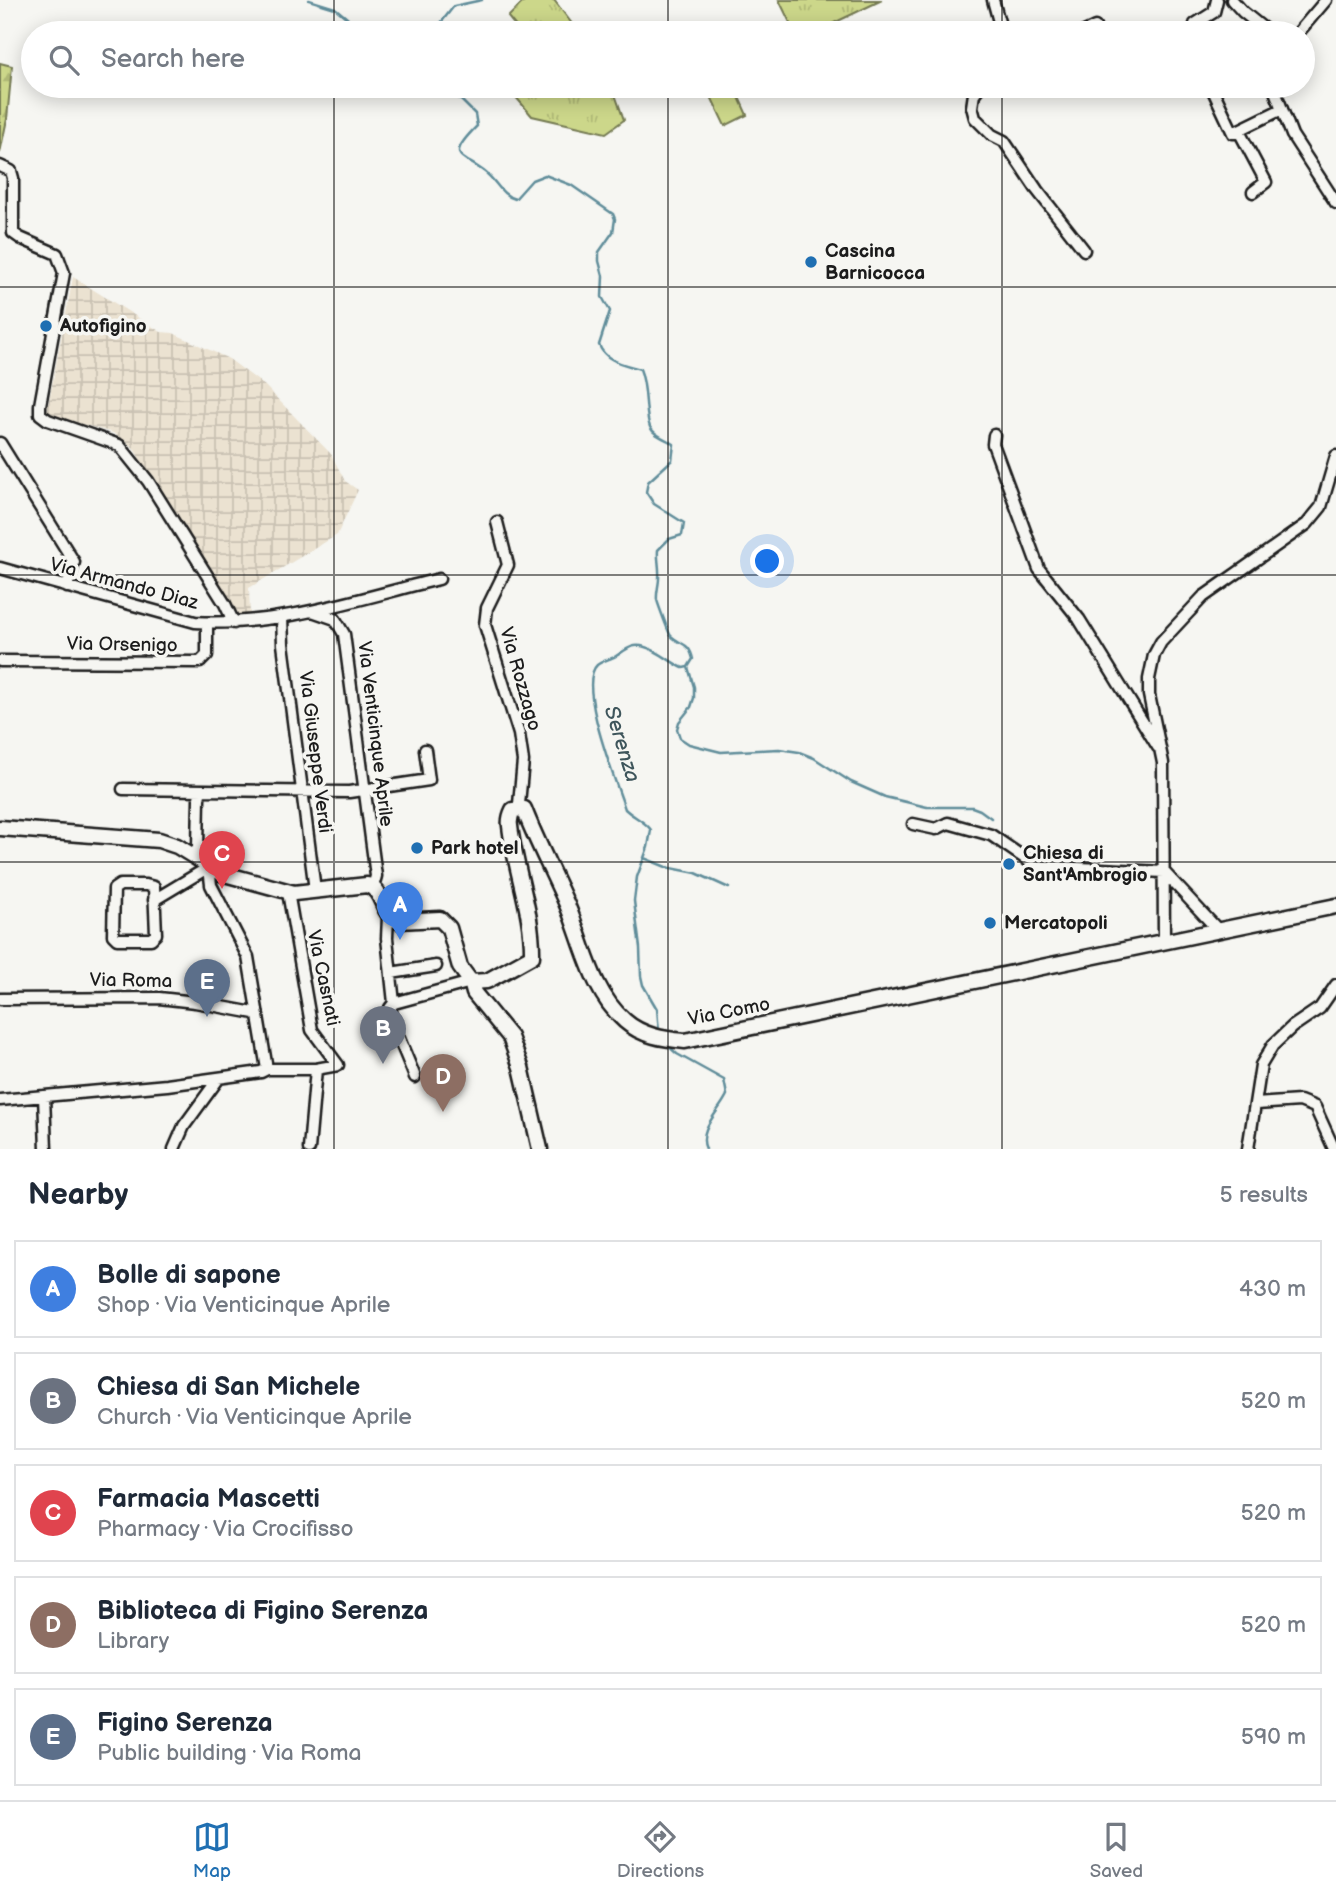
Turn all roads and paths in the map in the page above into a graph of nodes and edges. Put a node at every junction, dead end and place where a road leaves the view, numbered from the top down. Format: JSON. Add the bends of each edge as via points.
{"nodes":[{"id":1,"x":993,"y":0,"type":"edge"},
{"id":2,"x":1217,"y":0,"type":"edge"},
{"id":3,"x":1232,"y":0,"type":"edge"},
{"id":4,"x":1326,"y":0,"type":"edge"},
{"id":5,"x":999,"y":21,"type":"edge"},
{"id":6,"x":1200,"y":21,"type":"edge"},
{"id":7,"x":1254,"y":21,"type":"edge"},
{"id":8,"x":1308,"y":21,"type":"edge"},
{"id":9,"x":973,"y":98,"type":"edge"},
{"id":10,"x":1217,"y":98,"type":"edge"},
{"id":11,"x":1278,"y":98,"type":"edge"},
{"id":12,"x":1282,"y":109,"type":"junction"},
{"id":13,"x":1233,"y":133,"type":"junction"},
{"id":14,"x":0,"y":166,"type":"edge"},
{"id":15,"x":1253,"y":192,"type":"dead end"},
{"id":16,"x":1336,"y":203,"type":"edge"},
{"id":17,"x":1084,"y":250,"type":"dead end"},
{"id":18,"x":994,"y":435,"type":"dead end"},
{"id":19,"x":0,"y":443,"type":"edge"},
{"id":20,"x":1336,"y":456,"type":"edge"},
{"id":21,"x":497,"y":522,"type":"dead end"},
{"id":22,"x":0,"y":568,"type":"edge"},
{"id":23,"x":439,"y":579,"type":"dead end"},
{"id":24,"x":67,"y":587,"type":"junction"},
{"id":25,"x":339,"y":604,"type":"junction"},
{"id":26,"x":305,"y":611,"type":"junction"},
{"id":27,"x":282,"y":617,"type":"junction"},
{"id":28,"x":207,"y":623,"type":"junction"},
{"id":29,"x":234,"y":623,"type":"junction"},
{"id":30,"x":344,"y":634,"type":"junction"},
{"id":31,"x":0,"y":661,"type":"edge"},
{"id":32,"x":425,"y":750,"type":"dead end"},
{"id":33,"x":1162,"y":754,"type":"junction"},
{"id":34,"x":123,"y":789,"type":"dead end"},
{"id":35,"x":201,"y":790,"type":"junction"},
{"id":36,"x":365,"y":790,"type":"junction"},
{"id":37,"x":302,"y":791,"type":"junction"},
{"id":38,"x":522,"y":809,"type":"junction"},
{"id":39,"x":913,"y":824,"type":"dead end"},
{"id":40,"x":0,"y":828,"type":"edge"},
{"id":41,"x":195,"y":857,"type":"junction"},
{"id":42,"x":209,"y":867,"type":"junction"},
{"id":43,"x":1164,"y":872,"type":"junction"},
{"id":44,"x":373,"y":887,"type":"junction"},
{"id":45,"x":315,"y":890,"type":"junction"},
{"id":46,"x":288,"y":892,"type":"junction"},
{"id":47,"x":154,"y":900,"type":"junction"},
{"id":48,"x":1336,"y":906,"type":"edge"},
{"id":49,"x":1203,"y":914,"type":"junction"},
{"id":50,"x":388,"y":917,"type":"junction"},
{"id":51,"x":1219,"y":931,"type":"junction"},
{"id":52,"x":1199,"y":934,"type":"junction"},
{"id":53,"x":1164,"y":940,"type":"junction"},
{"id":54,"x":436,"y":966,"type":"dead end"},
{"id":55,"x":391,"y":974,"type":"junction"},
{"id":56,"x":471,"y":982,"type":"junction"},
{"id":57,"x":1336,"y":985,"type":"edge"},
{"id":58,"x":0,"y":999,"type":"edge"},
{"id":59,"x":394,"y":1003,"type":"junction"},
{"id":60,"x":258,"y":1017,"type":"junction"},
{"id":61,"x":267,"y":1069,"type":"junction"},
{"id":62,"x":316,"y":1069,"type":"junction"},
{"id":63,"x":415,"y":1077,"type":"dead end"},
{"id":64,"x":219,"y":1079,"type":"junction"},
{"id":65,"x":44,"y":1096,"type":"junction"},
{"id":66,"x":0,"y":1100,"type":"edge"},
{"id":67,"x":1256,"y":1104,"type":"junction"},
{"id":68,"x":46,"y":1149,"type":"edge"},
{"id":69,"x":173,"y":1149,"type":"edge"},
{"id":70,"x":309,"y":1149,"type":"edge"},
{"id":71,"x":540,"y":1149,"type":"edge"},
{"id":72,"x":1248,"y":1149,"type":"edge"},
{"id":73,"x":1334,"y":1149,"type":"edge"}],
"edges":[{"from":1,"to":5,"type":"street"},
{"from":2,"to":6,"type":"street","via":[[1214,12]]},
{"from":3,"to":7,"type":"street"},
{"from":4,"to":8,"type":"street"},
{"from":9,"to":17,"type":"street","via":[[975,118],[1004,141]]},
{"from":10,"to":13,"type":"street"},
{"from":11,"to":12,"type":"street"},
{"from":12,"to":13,"type":"street"},
{"from":12,"to":16,"type":"street","via":[[1292,135]]},
{"from":13,"to":15,"type":"street","via":[[1240,134],[1266,182]]},
{"from":14,"to":29,"type":"street","via":[[13,178],[13,233],[57,254],[64,272],[40,414],[118,445],[148,481]]},
{"from":18,"to":33,"type":"street","via":[[993,444],[1039,569],[1079,619]]},
{"from":19,"to":24,"type":"street","via":[[74,562]]},
{"from":20,"to":33,"type":"street","via":[[1321,507],[1307,524],[1203,597],[1161,642],[1154,655],[1149,695]]},
{"from":21,"to":38,"type":"street","name":"Via Rozzago","via":[[508,565],[487,608],[485,625],[519,734]]},
{"from":22,"to":24,"type":"street","name":"Via Armando Diaz"},
{"from":23,"to":25,"type":"street","name":"Via Armando Diaz"},
{"from":24,"to":28,"type":"street","name":"Via Armando Diaz"},
{"from":25,"to":26,"type":"street","name":"Via Armando Diaz"},
{"from":25,"to":30,"type":"street"},
{"from":26,"to":27,"type":"street","name":"Via Armando Diaz"},
{"from":26,"to":30,"type":"street","name":"Via Venticinque Aprile","via":[[335,619]]},
{"from":27,"to":29,"type":"street","name":"Via Armando Diaz"},
{"from":27,"to":37,"type":"street","name":"Via Giuseppe Verdi"},
{"from":28,"to":29,"type":"street","name":"Via Armando Diaz"},
{"from":28,"to":31,"type":"street","name":"Via Orsenigo","via":[[207,655],[200,662]]},
{"from":30,"to":36,"type":"street","name":"Via Venticinque Aprile"},
{"from":32,"to":36,"type":"street","via":[[429,780]]},
{"from":33,"to":43,"type":"street"},
{"from":34,"to":35,"type":"street"},
{"from":35,"to":37,"type":"street"},
{"from":35,"to":41,"type":"street"},
{"from":36,"to":37,"type":"street"},
{"from":36,"to":44,"type":"street","name":"Via Venticinque Aprile","via":[[376,876]]},
{"from":37,"to":45,"type":"street","name":"Via Giuseppe Verdi"},
{"from":38,"to":53,"type":"street","name":"Via Como","via":[[603,994],[626,1022],[655,1038],[685,1041]]},
{"from":38,"to":56,"type":"street","via":[[513,810],[509,824],[532,956],[487,981]]},
{"from":39,"to":43,"type":"street","via":[[936,829],[948,823],[991,835],[1037,866]]},
{"from":40,"to":41,"type":"street","via":[[159,840]]},
{"from":41,"to":42,"type":"street"},
{"from":42,"to":46,"type":"street"},
{"from":42,"to":47,"type":"street"},
{"from":42,"to":60,"type":"street","via":[[211,885],[248,957]]},
{"from":43,"to":49,"type":"street"},
{"from":43,"to":53,"type":"street"},
{"from":44,"to":45,"type":"street"},
{"from":44,"to":50,"type":"street"},
{"from":45,"to":46,"type":"street"},
{"from":46,"to":62,"type":"street","name":"Via Casnati","via":[[312,1030],[338,1065]]},
{"from":47,"to":47,"type":"street","via":[[156,934],[151,939],[117,939],[113,934],[114,889],[120,885],[154,887]]},
{"from":48,"to":51,"type":"street","name":"Via Como"},
{"from":49,"to":51,"type":"street"},
{"from":49,"to":52,"type":"street"},
{"from":50,"to":55,"type":"street"},
{"from":50,"to":56,"type":"street","via":[[443,921],[462,972]]},
{"from":51,"to":52,"type":"street","name":"Via Como"},
{"from":52,"to":53,"type":"street","name":"Via Como"},
{"from":54,"to":55,"type":"street"},
{"from":55,"to":59,"type":"street"},
{"from":56,"to":59,"type":"street"},
{"from":56,"to":71,"type":"street","via":[[510,1037]]},
{"from":57,"to":67,"type":"street","via":[[1320,1008],[1273,1045],[1261,1065]]},
{"from":58,"to":60,"type":"street","name":"Via Roma","via":[[159,998]]},
{"from":59,"to":63,"type":"street","via":[[390,1009]]},
{"from":60,"to":61,"type":"street"},
{"from":61,"to":62,"type":"street"},
{"from":61,"to":64,"type":"street"},
{"from":62,"to":70,"type":"street"},
{"from":64,"to":65,"type":"street"},
{"from":64,"to":69,"type":"street"},
{"from":65,"to":66,"type":"street"},
{"from":65,"to":68,"type":"street"},
{"from":67,"to":72,"type":"street"},
{"from":67,"to":73,"type":"street","via":[[1300,1101],[1315,1107]]}]}
